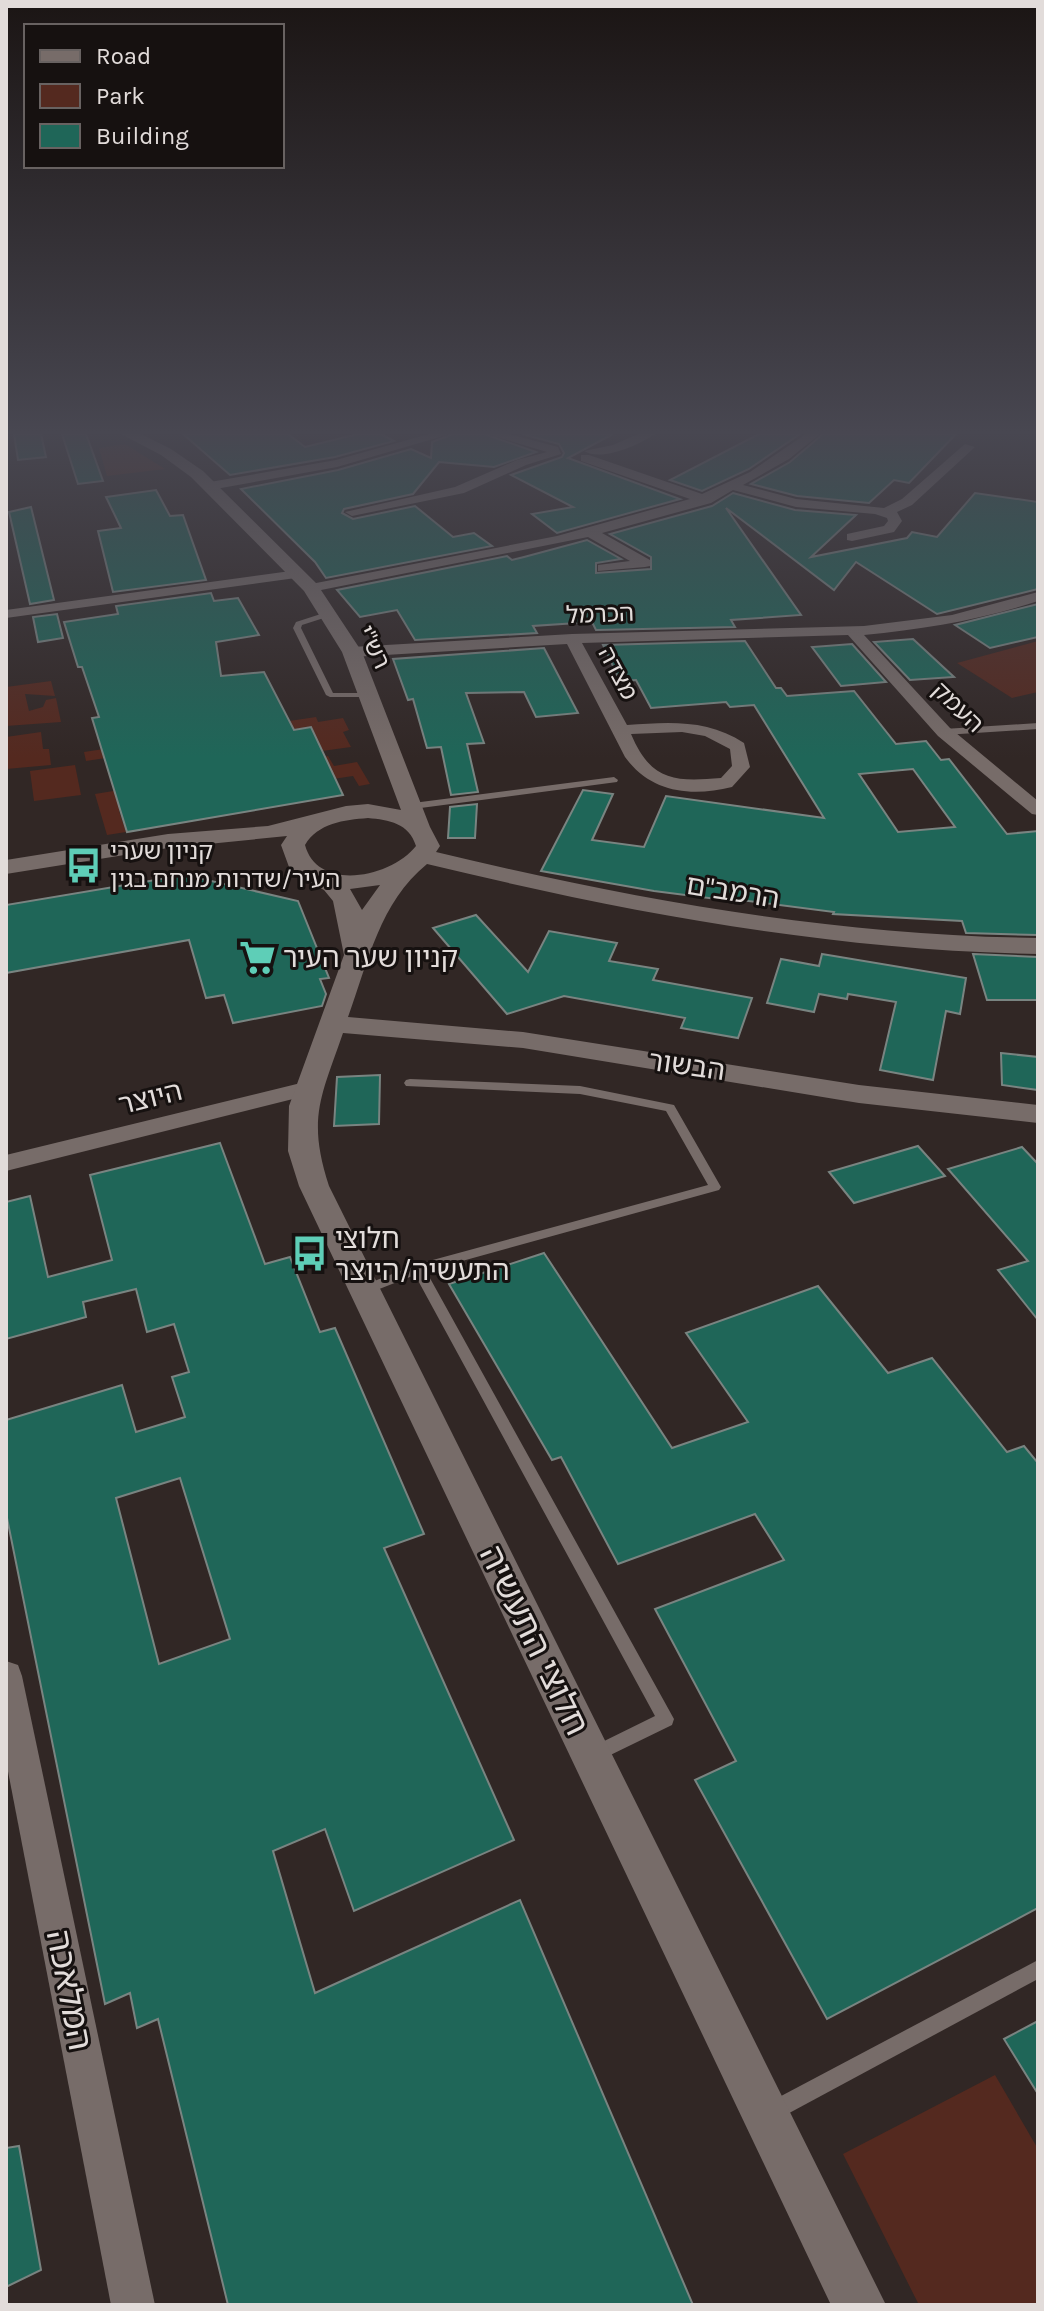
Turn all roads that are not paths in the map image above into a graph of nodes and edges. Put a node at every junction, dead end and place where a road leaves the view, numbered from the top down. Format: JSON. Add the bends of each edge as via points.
{"nodes":[{"id":1,"x":265,"y":542,"type":"edge"},
{"id":2,"x":552,"y":542,"type":"edge"},
{"id":3,"x":607,"y":542,"type":"edge"},
{"id":4,"x":603,"y":568,"type":"dead end"},
{"id":5,"x":304,"y":581,"type":"junction"},
{"id":6,"x":1038,"y":596,"type":"edge"},
{"id":7,"x":6,"y":614,"type":"edge"},
{"id":8,"x":327,"y":614,"type":"junction"},
{"id":9,"x":852,"y":631,"type":"junction"},
{"id":10,"x":572,"y":639,"type":"junction"},
{"id":11,"x":352,"y":652,"type":"junction"},
{"id":12,"x":369,"y":695,"type":"junction"},
{"id":13,"x":1038,"y":726,"type":"edge"},
{"id":14,"x":620,"y":730,"type":"junction"},
{"id":15,"x":944,"y":732,"type":"junction"},
{"id":16,"x":400,"y":779,"type":"junction"},
{"id":17,"x":614,"y":780,"type":"dead end"},
{"id":18,"x":1038,"y":810,"type":"edge"},
{"id":19,"x":347,"y":812,"type":"junction"},
{"id":20,"x":416,"y":816,"type":"junction"},
{"id":21,"x":312,"y":823,"type":"junction"},
{"id":22,"x":168,"y":841,"type":"junction"},
{"id":23,"x":296,"y":861,"type":"junction"},
{"id":24,"x":414,"y":863,"type":"junction"},
{"id":25,"x":6,"y":867,"type":"edge"},
{"id":26,"x":322,"y":877,"type":"junction"},
{"id":27,"x":1038,"y":946,"type":"edge"},
{"id":28,"x":356,"y":962,"type":"junction"},
{"id":29,"x":334,"y":1024,"type":"junction"},
{"id":30,"x":410,"y":1083,"type":"dead end"},
{"id":31,"x":309,"y":1088,"type":"junction"},
{"id":32,"x":1038,"y":1114,"type":"edge"},
{"id":33,"x":6,"y":1163,"type":"edge"},
{"id":34,"x":418,"y":1269,"type":"junction"},
{"id":35,"x":364,"y":1290,"type":"junction"},
{"id":36,"x":6,"y":1676,"type":"edge"},
{"id":37,"x":592,"y":1756,"type":"junction"},
{"id":38,"x":16,"y":1783,"type":"edge"},
{"id":39,"x":1038,"y":1969,"type":"edge"},
{"id":40,"x":767,"y":2115,"type":"junction"},
{"id":41,"x":133,"y":2305,"type":"edge"},
{"id":42,"x":859,"y":2305,"type":"edge"}],
"edges":[{"from":1,"to":5,"type":"street","name":"רש\"י"},
{"from":2,"to":5,"type":"street","via":[[481,558]]},
{"from":3,"to":4,"type":"street","via":[[645,563]]},
{"from":5,"to":7,"type":"street"},
{"from":5,"to":8,"type":"street","name":"רש\"י"},
{"from":6,"to":9,"type":"street","name":"הכרמל","via":[[953,619]]},
{"from":8,"to":11,"type":"street","name":"רש\"י"},
{"from":8,"to":12,"type":"lane","via":[[297,628],[330,695]]},
{"from":9,"to":10,"type":"street","name":"הכרמל"},
{"from":9,"to":15,"type":"street","name":"העמק"},
{"from":10,"to":11,"type":"street","name":"הכרמל"},
{"from":10,"to":14,"type":"street","name":"מצדה"},
{"from":11,"to":12,"type":"street","name":"רש\"י"},
{"from":12,"to":16,"type":"street","name":"רש\"י"},
{"from":13,"to":15,"type":"lane"},
{"from":14,"to":14,"type":"street","name":"מצדה","via":[[631,758],[654,779],[690,786],[726,783],[741,767],[738,747],[722,734],[693,727]]},
{"from":15,"to":18,"type":"street","name":"העמק"},
{"from":16,"to":19,"type":"street","via":[[380,803]]},
{"from":16,"to":20,"type":"street","name":"רש\"י"},
{"from":17,"to":20,"type":"lane"},
{"from":19,"to":20,"type":"street"},
{"from":19,"to":21,"type":"street"},
{"from":20,"to":24,"type":"street","name":"רש\"י","via":[[428,846]]},
{"from":21,"to":22,"type":"street","via":[[268,833]]},
{"from":21,"to":23,"type":"street","via":[[293,845]]},
{"from":22,"to":23,"type":"street","via":[[226,842]]},
{"from":22,"to":25,"type":"street"},
{"from":23,"to":26,"type":"street"},
{"from":24,"to":26,"type":"street","via":[[364,881]]},
{"from":24,"to":27,"type":"street","name":"הרמב\"ם","via":[[807,934]]},
{"from":24,"to":28,"type":"street","name":"חלוצי התעשיה","via":[[378,903]]},
{"from":26,"to":28,"type":"street","name":"חלוצי התעשיה","via":[[348,902]]},
{"from":28,"to":29,"type":"street","name":"חלוצי התעשיה"},
{"from":29,"to":31,"type":"street","name":"חלוצי התעשיה"},
{"from":29,"to":32,"type":"street","name":"הבשור","via":[[523,1040],[859,1094]]},
{"from":30,"to":34,"type":"lane","via":[[580,1090],[670,1108],[715,1187]]},
{"from":31,"to":33,"type":"street","name":"היוצר"},
{"from":31,"to":35,"type":"street","name":"חלוצי התעשיה","via":[[303,1106],[303,1151]]},
{"from":34,"to":35,"type":"lane"},
{"from":34,"to":37,"type":"lane","via":[[666,1719]]},
{"from":35,"to":37,"type":"street","name":"חלוצי התעשיה"},
{"from":36,"to":38,"type":"street","name":"המלאכה"},
{"from":37,"to":40,"type":"street","name":"חלוצי התעשיה"},
{"from":38,"to":41,"type":"street","name":"המלאכה"},
{"from":39,"to":40,"type":"lane"},
{"from":40,"to":42,"type":"street","name":"חלוצי התעשיה"}]}
